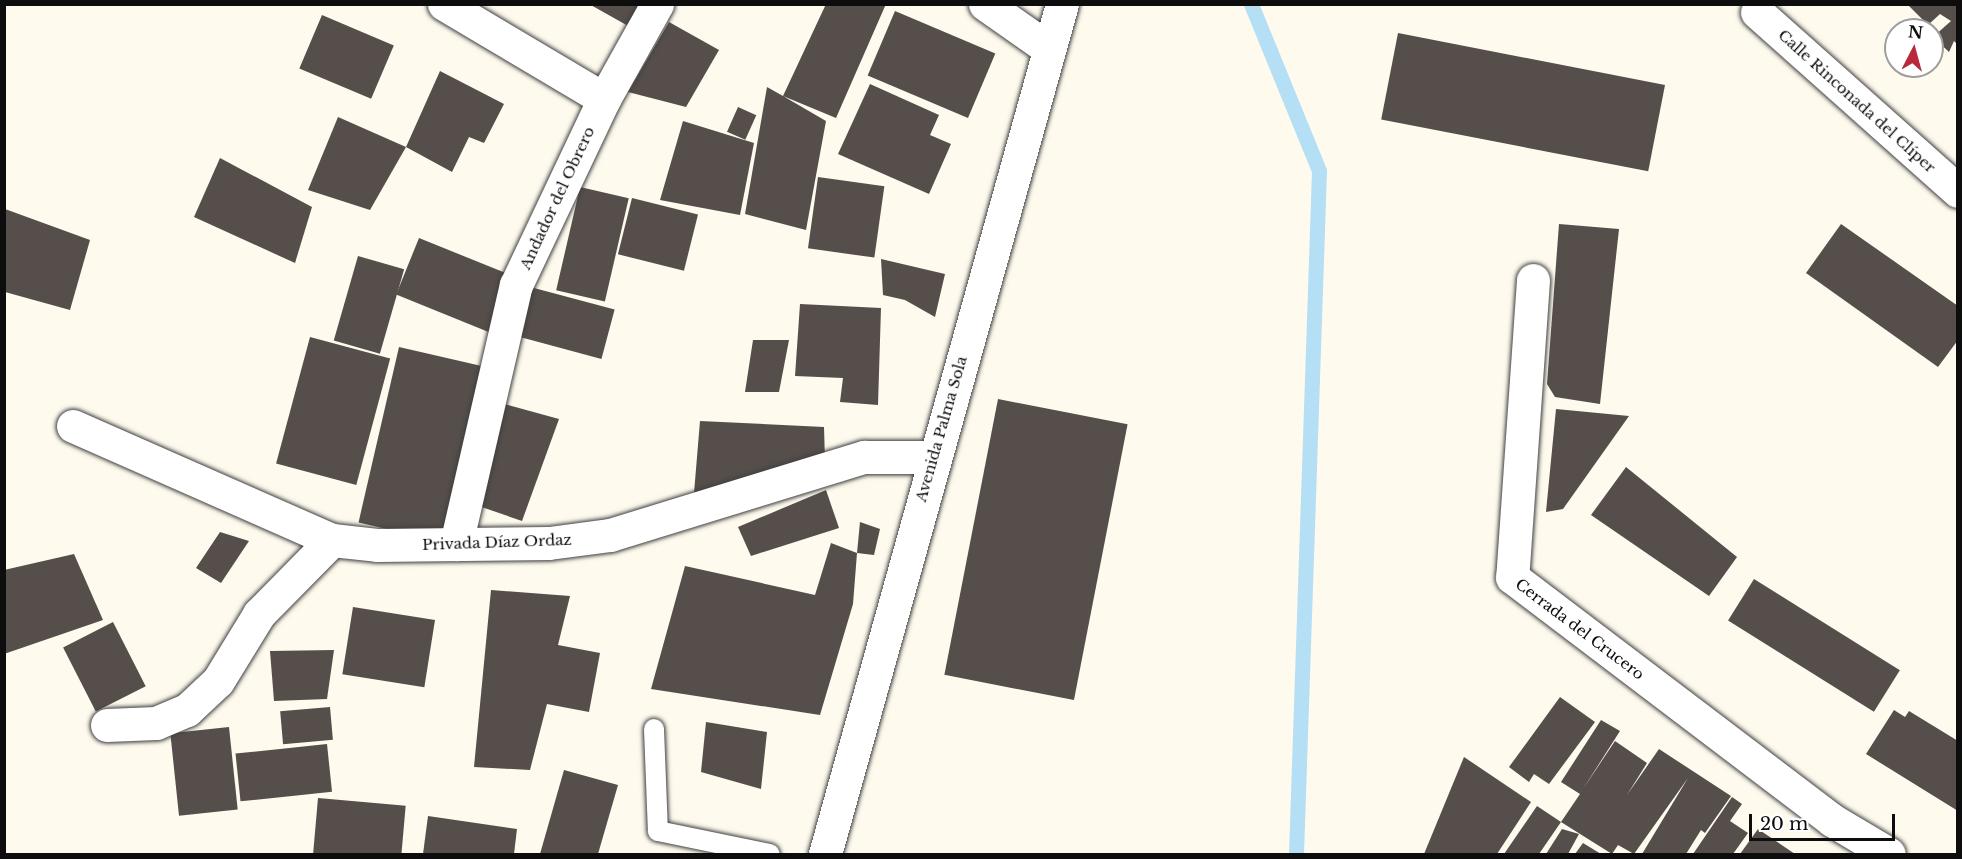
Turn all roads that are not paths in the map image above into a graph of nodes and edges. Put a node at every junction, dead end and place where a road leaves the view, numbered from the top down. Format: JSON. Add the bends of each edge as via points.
{"nodes":[{"id":1,"x":444,"y":4,"type":"edge"},
{"id":2,"x":657,"y":4,"type":"edge"},
{"id":3,"x":985,"y":4,"type":"edge"},
{"id":4,"x":1062,"y":4,"type":"edge"},
{"id":5,"x":1757,"y":12,"type":"dead end"},
{"id":6,"x":1049,"y":49,"type":"junction"},
{"id":7,"x":604,"y":99,"type":"junction"},
{"id":8,"x":1958,"y":191,"type":"edge"},
{"id":9,"x":1533,"y":280,"type":"dead end"},
{"id":10,"x":73,"y":426,"type":"dead end"},
{"id":11,"x":933,"y":457,"type":"junction"},
{"id":12,"x":332,"y":540,"type":"junction"},
{"id":13,"x":456,"y":544,"type":"junction"},
{"id":14,"x":107,"y":725,"type":"dead end"},
{"id":15,"x":654,"y":729,"type":"dead end"},
{"id":16,"x":770,"y":855,"type":"edge"},
{"id":17,"x":825,"y":855,"type":"edge"},
{"id":18,"x":1888,"y":855,"type":"edge"}],
"edges":[{"from":1,"to":7,"type":"street"},
{"from":2,"to":7,"type":"street","name":"Andador del Obrero"},
{"from":3,"to":6,"type":"street"},
{"from":4,"to":6,"type":"street","name":"Avenida Palma Sola"},
{"from":5,"to":8,"type":"street","name":"Calle Rinconada del Clíper"},
{"from":6,"to":11,"type":"street","name":"Avenida Palma Sola"},
{"from":7,"to":13,"type":"street","name":"Andador del Obrero","via":[[516,285]]},
{"from":9,"to":18,"type":"street","name":"Cerrada del Crucero","via":[[1512,577],[1832,820]]},
{"from":10,"to":12,"type":"street","name":"Privada Díaz Ordaz"},
{"from":11,"to":13,"type":"street","name":"Privada Díaz Ordaz","via":[[864,457],[610,535],[549,543]]},
{"from":11,"to":17,"type":"street","name":"Avenida Palma Sola"},
{"from":12,"to":13,"type":"street","name":"Privada Díaz Ordaz"},
{"from":12,"to":14,"type":"street","via":[[260,614],[218,681],[187,710],[156,723]]},
{"from":15,"to":16,"type":"lane","via":[[658,831]]}]}
